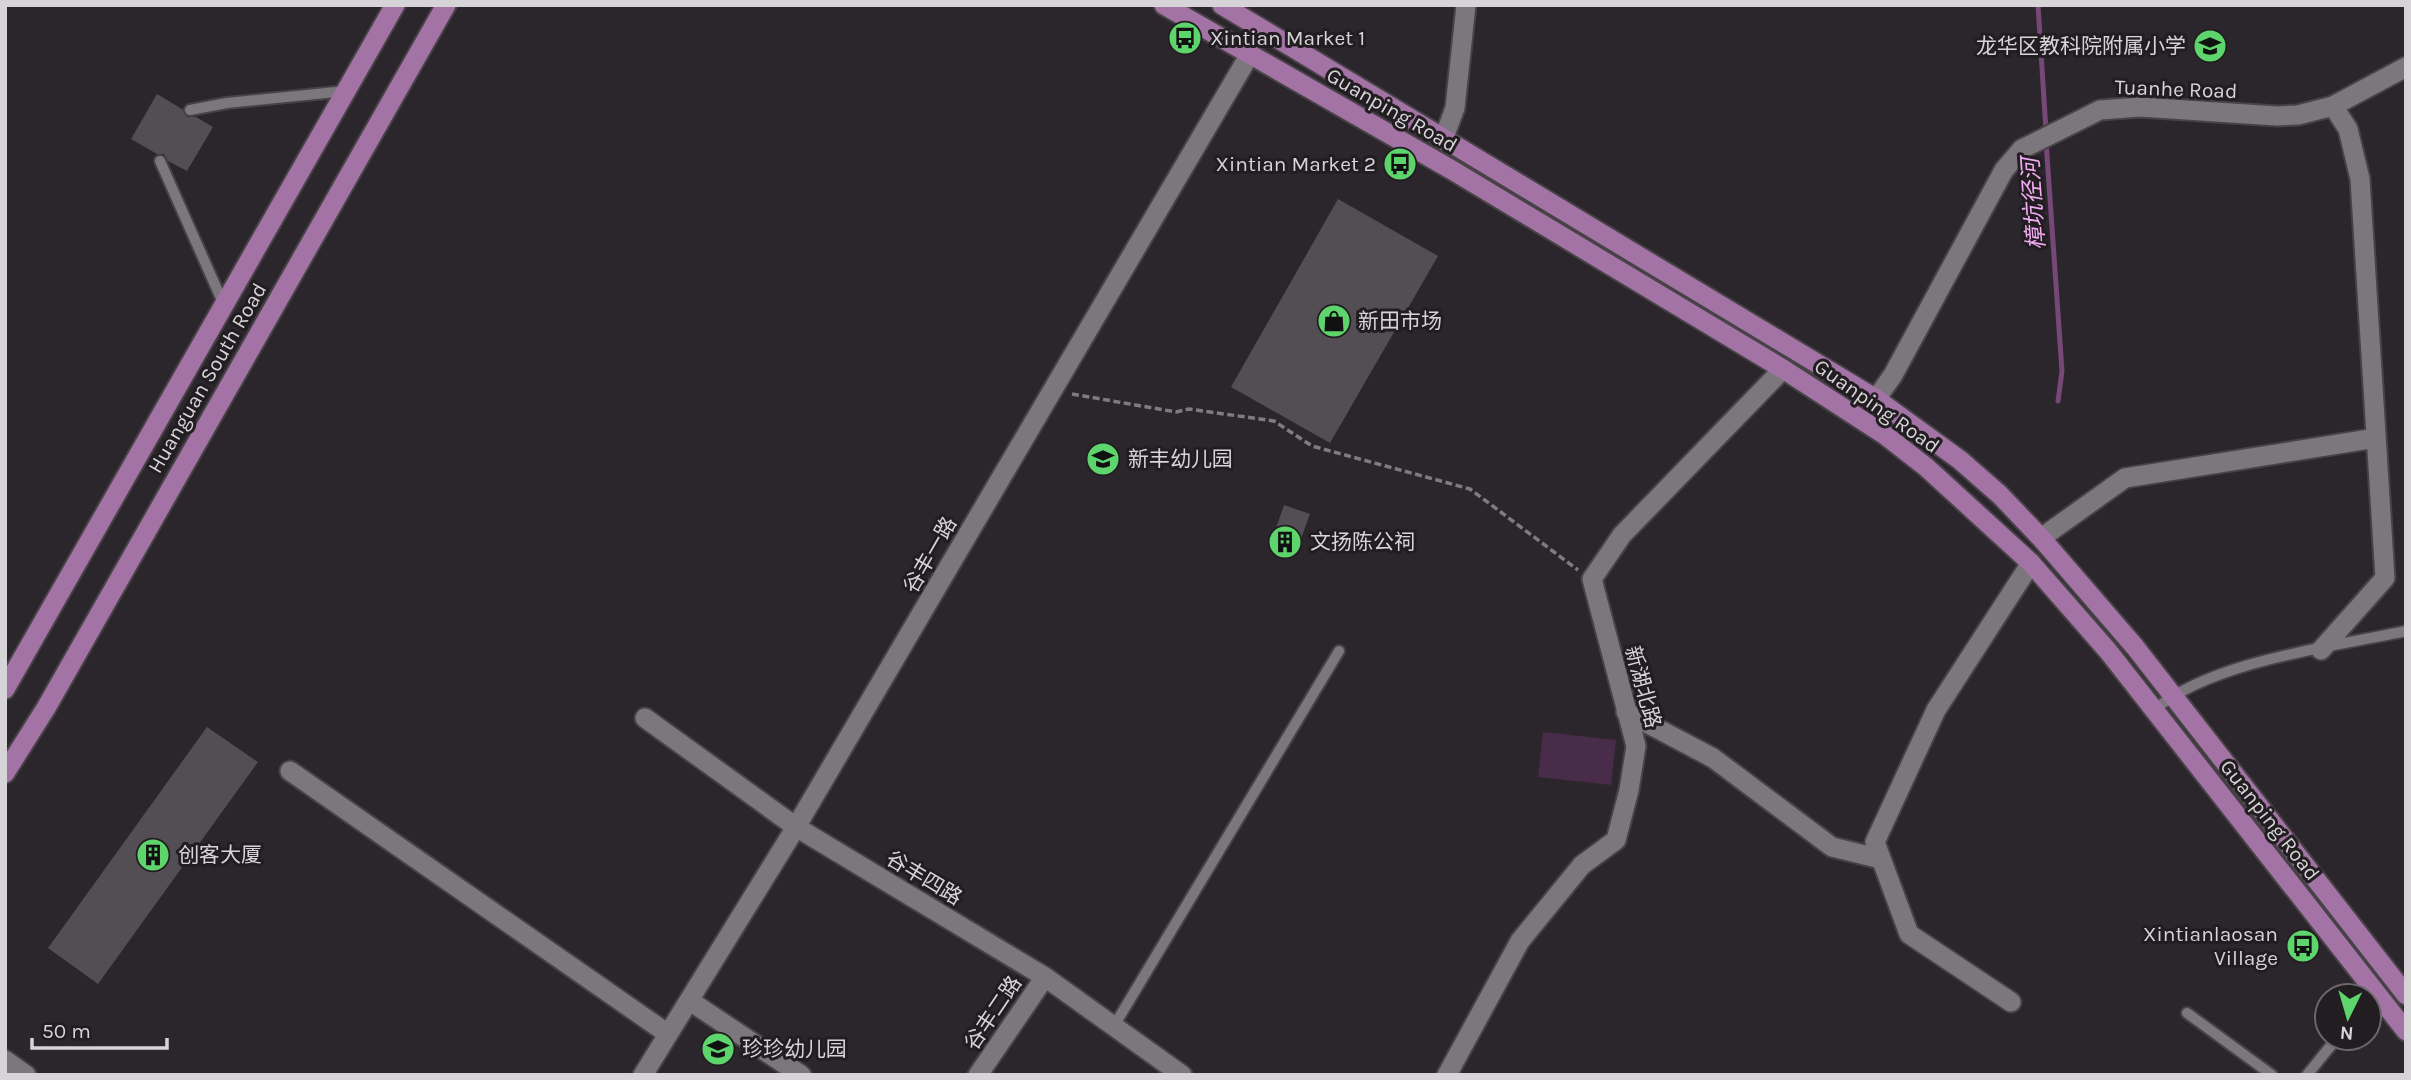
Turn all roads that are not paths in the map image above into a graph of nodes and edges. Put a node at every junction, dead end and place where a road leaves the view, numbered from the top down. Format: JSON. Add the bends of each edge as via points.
{"nodes":[{"id":1,"x":395,"y":5,"type":"edge"},
{"id":2,"x":446,"y":5,"type":"edge"},
{"id":3,"x":1164,"y":5,"type":"edge"},
{"id":4,"x":1222,"y":5,"type":"edge"},
{"id":5,"x":1466,"y":5,"type":"edge"},
{"id":6,"x":1250,"y":54,"type":"junction"},
{"id":7,"x":2406,"y":67,"type":"edge"},
{"id":8,"x":346,"y":92,"type":"junction"},
{"id":9,"x":2333,"y":106,"type":"junction"},
{"id":10,"x":190,"y":110,"type":"dead end"},
{"id":11,"x":1443,"y":140,"type":"junction"},
{"id":12,"x":160,"y":161,"type":"dead end"},
{"id":13,"x":225,"y":305,"type":"junction"},
{"id":14,"x":1783,"y":369,"type":"junction"},
{"id":15,"x":1876,"y":398,"type":"junction"},
{"id":16,"x":2376,"y":438,"type":"junction"},
{"id":17,"x":2041,"y":538,"type":"junction"},
{"id":18,"x":2031,"y":563,"type":"junction"},
{"id":19,"x":2406,"y":631,"type":"edge"},
{"id":20,"x":2321,"y":650,"type":"junction"},
{"id":21,"x":1339,"y":651,"type":"dead end"},
{"id":22,"x":5,"y":690,"type":"edge"},
{"id":23,"x":2172,"y":695,"type":"junction"},
{"id":24,"x":2154,"y":710,"type":"junction"},
{"id":25,"x":1626,"y":712,"type":"junction"},
{"id":26,"x":645,"y":718,"type":"dead end"},
{"id":27,"x":290,"y":771,"type":"dead end"},
{"id":28,"x":5,"y":772,"type":"edge"},
{"id":29,"x":796,"y":827,"type":"junction"},
{"id":30,"x":1881,"y":859,"type":"junction"},
{"id":31,"x":1045,"y":977,"type":"junction"},
{"id":32,"x":2362,"y":982,"type":"edge"},
{"id":33,"x":2406,"y":995,"type":"edge"},
{"id":34,"x":691,"y":1001,"type":"junction"},
{"id":35,"x":2011,"y":1002,"type":"dead end"},
{"id":36,"x":2383,"y":1007,"type":"edge"},
{"id":37,"x":2187,"y":1013,"type":"dead end"},
{"id":38,"x":1114,"y":1026,"type":"junction"},
{"id":39,"x":2406,"y":1031,"type":"edge"},
{"id":40,"x":668,"y":1034,"type":"junction"},
{"id":41,"x":2325,"y":1052,"type":"edge"},
{"id":42,"x":5,"y":1060,"type":"edge"},
{"id":43,"x":26,"y":1075,"type":"edge"},
{"id":44,"x":643,"y":1075,"type":"edge"},
{"id":45,"x":801,"y":1075,"type":"edge"},
{"id":46,"x":978,"y":1075,"type":"edge"},
{"id":47,"x":1182,"y":1075,"type":"edge"},
{"id":48,"x":1447,"y":1075,"type":"edge"},
{"id":49,"x":2272,"y":1075,"type":"edge"},
{"id":50,"x":2307,"y":1075,"type":"edge"}],
"edges":[{"from":1,"to":8,"type":"main road","name":"Huanguan South Road"},
{"from":2,"to":28,"type":"main road","name":"Huanguan South Road","via":[[46,708]]},
{"from":3,"to":6,"type":"main road","name":"Guanping Road"},
{"from":4,"to":11,"type":"main road","name":"Guanping Road"},
{"from":5,"to":11,"type":"street","via":[[1455,108]]},
{"from":6,"to":14,"type":"main road","name":"Guanping Road"},
{"from":6,"to":29,"type":"street","name":"谷丰一路"},
{"from":7,"to":9,"type":"street","name":"Tuanhe Road"},
{"from":8,"to":10,"type":"lane"},
{"from":8,"to":13,"type":"main road","name":"Huanguan South Road"},
{"from":9,"to":15,"type":"street","name":"Tuanhe Road","via":[[2277,116],[2119,107],[2093,113],[2022,149],[2004,170]]},
{"from":9,"to":16,"type":"street","via":[[2348,129],[2360,179]]},
{"from":11,"to":15,"type":"main road","name":"Guanping Road"},
{"from":12,"to":13,"type":"lane"},
{"from":13,"to":22,"type":"main road","name":"Huanguan South Road"},
{"from":14,"to":18,"type":"main road","name":"Guanping Road","via":[[1926,467]]},
{"from":14,"to":25,"type":"street","name":"新湖北路","via":[[1622,534],[1591,579]]},
{"from":15,"to":17,"type":"main road","name":"Guanping Road","via":[[1960,460]]},
{"from":16,"to":17,"type":"street","via":[[2125,478]]},
{"from":16,"to":20,"type":"street","via":[[2385,578]]},
{"from":17,"to":23,"type":"main road","name":"Guanping Road"},
{"from":18,"to":24,"type":"main road","name":"Guanping Road"},
{"from":18,"to":30,"type":"street","via":[[1936,710],[1875,842]]},
{"from":19,"to":20,"type":"lane"},
{"from":20,"to":23,"type":"lane","via":[[2232,669]]},
{"from":21,"to":38,"type":"lane"},
{"from":23,"to":24,"type":"lane"},
{"from":23,"to":33,"type":"main road","name":"Guanping Road"},
{"from":24,"to":32,"type":"main road","name":"Guanping Road"},
{"from":25,"to":30,"type":"street","via":[[1713,758],[1832,847]]},
{"from":25,"to":48,"type":"street","name":"新湖北路","via":[[1636,746],[1616,840],[1582,865],[1520,941]]},
{"from":26,"to":29,"type":"street","name":"谷丰四路"},
{"from":27,"to":40,"type":"street"},
{"from":29,"to":31,"type":"street","name":"谷丰四路"},
{"from":29,"to":34,"type":"street","name":"谷丰一路"},
{"from":30,"to":35,"type":"street","via":[[1909,934]]},
{"from":31,"to":38,"type":"street","name":"谷丰四路"},
{"from":31,"to":46,"type":"street","name":"谷丰二路"},
{"from":34,"to":40,"type":"street","name":"谷丰一路"},
{"from":34,"to":45,"type":"street"},
{"from":36,"to":39,"type":"main road","name":"Guanping Road"},
{"from":37,"to":49,"type":"lane"},
{"from":38,"to":47,"type":"street","name":"谷丰四路"},
{"from":40,"to":44,"type":"street","name":"谷丰一路"},
{"from":41,"to":50,"type":"lane"},
{"from":42,"to":43,"type":"street"}]}
